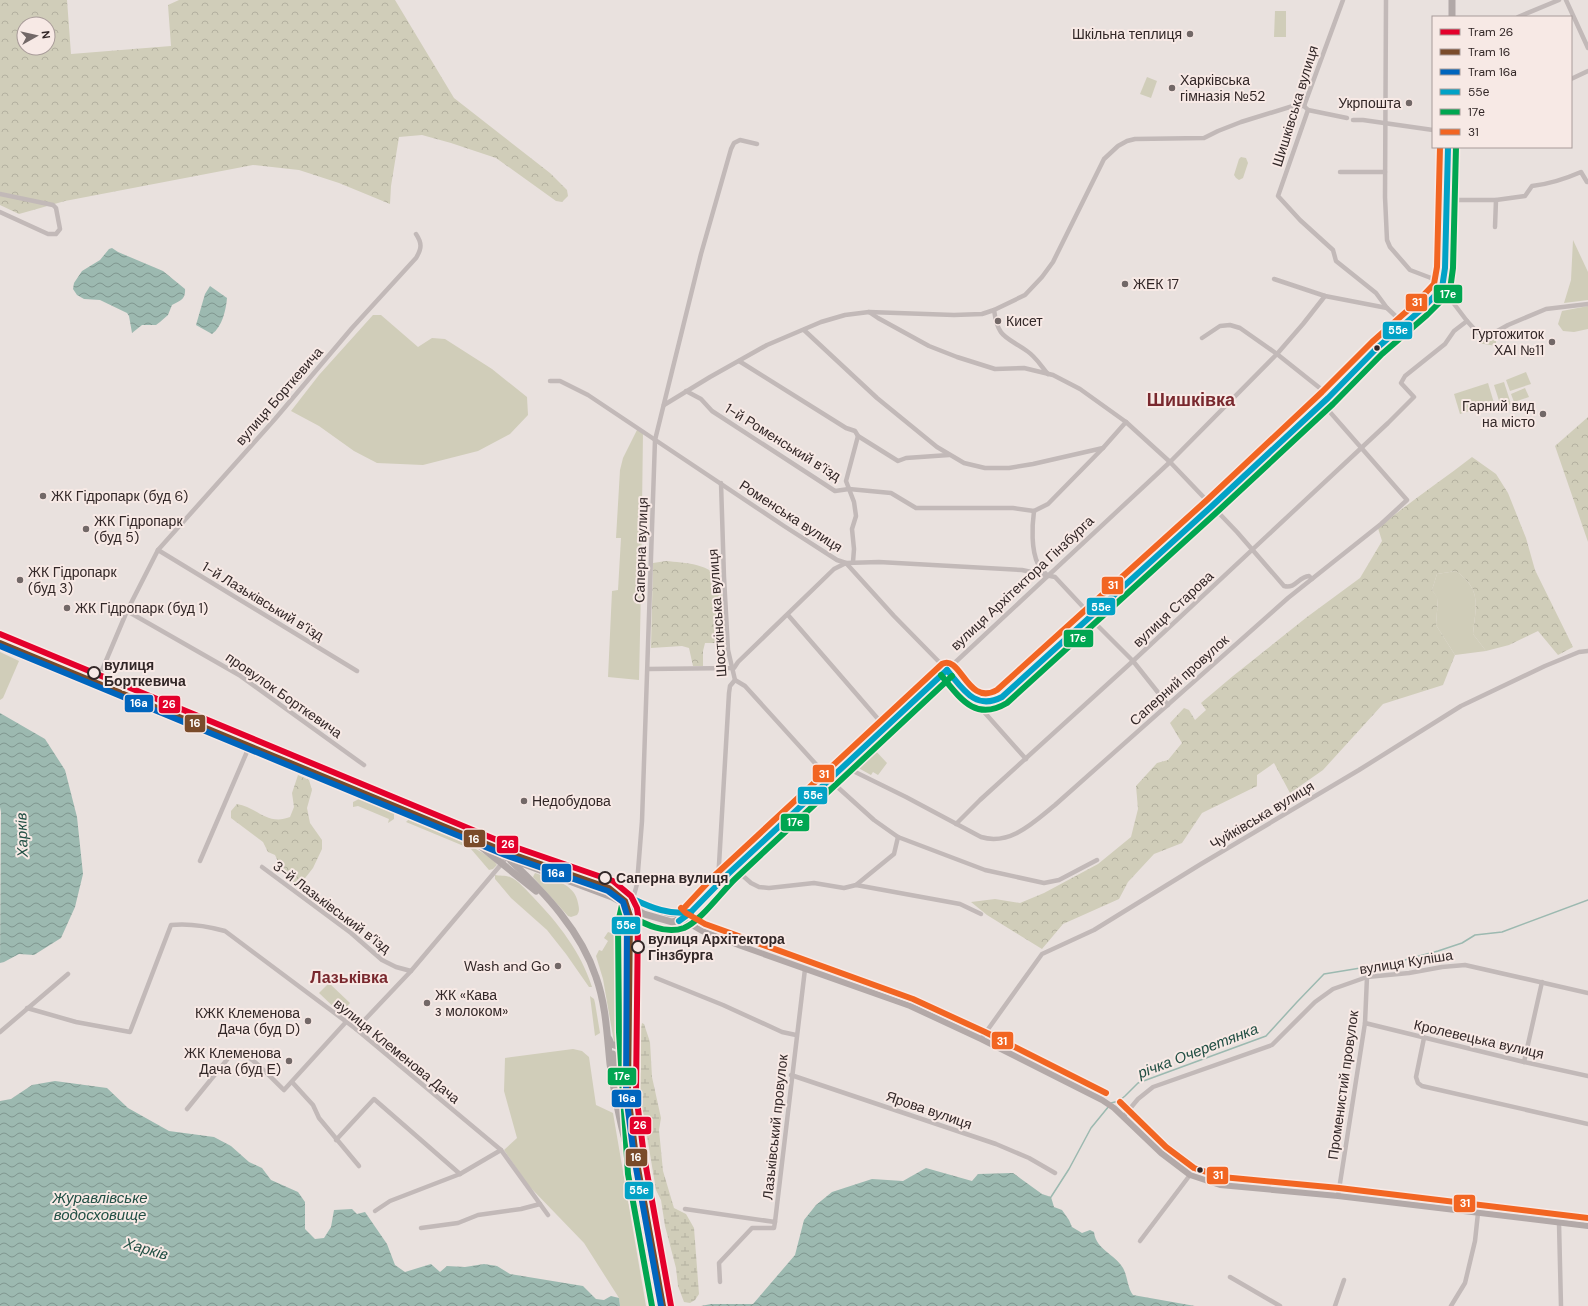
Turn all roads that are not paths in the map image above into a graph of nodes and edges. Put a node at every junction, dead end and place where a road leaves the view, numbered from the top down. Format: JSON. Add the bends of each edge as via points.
{"nodes":[{"id":1,"x":1343,"y":0,"type":"edge"},
{"id":2,"x":1386,"y":0,"type":"edge"},
{"id":3,"x":1452,"y":0,"type":"edge"},
{"id":4,"x":1559,"y":0,"type":"edge"},
{"id":5,"x":1566,"y":0,"type":"edge"},
{"id":6,"x":1452,"y":16,"type":"edge"},
{"id":7,"x":1520,"y":16,"type":"edge"},
{"id":8,"x":1588,"y":48,"type":"edge"},
{"id":9,"x":1588,"y":71,"type":"edge"},
{"id":10,"x":1572,"y":79,"type":"edge"},
{"id":11,"x":1304,"y":106,"type":"junction"},
{"id":12,"x":1308,"y":110,"type":"junction"},
{"id":13,"x":1347,"y":118,"type":"dead end"},
{"id":14,"x":1353,"y":120,"type":"dead end"},
{"id":15,"x":1385,"y":123,"type":"junction"},
{"id":16,"x":1432,"y":130,"type":"edge"},
{"id":17,"x":757,"y":144,"type":"dead end"},
{"id":18,"x":1448,"y":148,"type":"edge"},
{"id":19,"x":1340,"y":172,"type":"dead end"},
{"id":20,"x":1385,"y":172,"type":"junction"},
{"id":21,"x":1588,"y":182,"type":"edge"},
{"id":22,"x":0,"y":194,"type":"edge"},
{"id":23,"x":1447,"y":200,"type":"junction"},
{"id":24,"x":1496,"y":200,"type":"junction"},
{"id":25,"x":0,"y":212,"type":"edge"},
{"id":26,"x":1495,"y":228,"type":"dead end"},
{"id":27,"x":416,"y":234,"type":"dead end"},
{"id":28,"x":1274,"y":279,"type":"dead end"},
{"id":29,"x":1442,"y":288,"type":"junction"},
{"id":30,"x":1325,"y":296,"type":"junction"},
{"id":31,"x":1588,"y":304,"type":"edge"},
{"id":32,"x":1387,"y":308,"type":"junction"},
{"id":33,"x":994,"y":310,"type":"junction"},
{"id":34,"x":869,"y":312,"type":"junction"},
{"id":35,"x":1467,"y":321,"type":"junction"},
{"id":36,"x":1404,"y":324,"type":"junction"},
{"id":37,"x":804,"y":330,"type":"junction"},
{"id":38,"x":1202,"y":338,"type":"dead end"},
{"id":39,"x":1277,"y":354,"type":"junction"},
{"id":40,"x":739,"y":361,"type":"junction"},
{"id":41,"x":1048,"y":374,"type":"junction"},
{"id":42,"x":550,"y":381,"type":"dead end"},
{"id":43,"x":686,"y":391,"type":"junction"},
{"id":44,"x":1325,"y":400,"type":"junction"},
{"id":45,"x":664,"y":405,"type":"junction"},
{"id":46,"x":1126,"y":422,"type":"junction"},
{"id":47,"x":858,"y":436,"type":"junction"},
{"id":48,"x":655,"y":440,"type":"junction"},
{"id":49,"x":1362,"y":447,"type":"junction"},
{"id":50,"x":1103,"y":448,"type":"junction"},
{"id":51,"x":950,"y":455,"type":"junction"},
{"id":52,"x":1170,"y":462,"type":"junction"},
{"id":53,"x":721,"y":483,"type":"junction"},
{"id":54,"x":849,"y":489,"type":"junction"},
{"id":55,"x":1212,"y":506,"type":"junction"},
{"id":56,"x":1034,"y":511,"type":"junction"},
{"id":57,"x":1253,"y":549,"type":"junction"},
{"id":58,"x":158,"y":550,"type":"junction"},
{"id":59,"x":852,"y":562,"type":"junction"},
{"id":60,"x":846,"y":563,"type":"junction"},
{"id":61,"x":1048,"y":576,"type":"junction"},
{"id":62,"x":1312,"y":579,"type":"junction"},
{"id":63,"x":127,"y":611,"type":"junction"},
{"id":64,"x":788,"y":615,"type":"junction"},
{"id":65,"x":1089,"y":617,"type":"junction"},
{"id":66,"x":0,"y":642,"type":"edge"},
{"id":67,"x":1588,"y":651,"type":"edge"},
{"id":68,"x":1134,"y":661,"type":"junction"},
{"id":69,"x":734,"y":668,"type":"junction"},
{"id":70,"x":648,"y":669,"type":"junction"},
{"id":71,"x":947,"y":670,"type":"junction"},
{"id":72,"x":357,"y":671,"type":"dead end"},
{"id":73,"x":735,"y":680,"type":"junction"},
{"id":74,"x":97,"y":682,"type":"junction"},
{"id":75,"x":977,"y":701,"type":"junction"},
{"id":76,"x":1168,"y":705,"type":"junction"},
{"id":77,"x":885,"y":727,"type":"junction"},
{"id":78,"x":249,"y":746,"type":"junction"},
{"id":79,"x":1026,"y":759,"type":"junction"},
{"id":80,"x":364,"y":765,"type":"dead end"},
{"id":81,"x":844,"y":765,"type":"junction"},
{"id":82,"x":829,"y":779,"type":"junction"},
{"id":83,"x":956,"y":824,"type":"junction"},
{"id":84,"x":470,"y":837,"type":"junction"},
{"id":85,"x":898,"y":838,"type":"junction"},
{"id":86,"x":486,"y":843,"type":"junction"},
{"id":87,"x":508,"y":858,"type":"junction"},
{"id":88,"x":1097,"y":860,"type":"dead end"},
{"id":89,"x":200,"y":861,"type":"dead end"},
{"id":90,"x":536,"y":862,"type":"junction"},
{"id":91,"x":502,"y":863,"type":"junction"},
{"id":92,"x":262,"y":867,"type":"dead end"},
{"id":93,"x":734,"y":868,"type":"junction"},
{"id":94,"x":538,"y":870,"type":"junction"},
{"id":95,"x":530,"y":879,"type":"junction"},
{"id":96,"x":718,"y":883,"type":"junction"},
{"id":97,"x":856,"y":885,"type":"junction"},
{"id":98,"x":633,"y":899,"type":"junction"},
{"id":99,"x":630,"y":907,"type":"junction"},
{"id":100,"x":556,"y":909,"type":"junction"},
{"id":101,"x":691,"y":912,"type":"junction"},
{"id":102,"x":675,"y":914,"type":"junction"},
{"id":103,"x":981,"y":914,"type":"dead end"},
{"id":104,"x":681,"y":920,"type":"junction"},
{"id":105,"x":805,"y":969,"type":"junction"},
{"id":106,"x":411,"y":971,"type":"junction"},
{"id":107,"x":68,"y":974,"type":"dead end"},
{"id":108,"x":1367,"y":977,"type":"junction"},
{"id":109,"x":656,"y":978,"type":"dead end"},
{"id":110,"x":1542,"y":982,"type":"junction"},
{"id":111,"x":1588,"y":993,"type":"edge"},
{"id":112,"x":27,"y":1008,"type":"junction"},
{"id":113,"x":346,"y":1022,"type":"junction"},
{"id":114,"x":1365,"y":1023,"type":"junction"},
{"id":115,"x":356,"y":1029,"type":"junction"},
{"id":116,"x":0,"y":1032,"type":"edge"},
{"id":117,"x":796,"y":1035,"type":"junction"},
{"id":118,"x":626,"y":1037,"type":"junction"},
{"id":119,"x":1424,"y":1038,"type":"junction"},
{"id":120,"x":609,"y":1039,"type":"junction"},
{"id":121,"x":981,"y":1039,"type":"junction"},
{"id":122,"x":1524,"y":1062,"type":"junction"},
{"id":123,"x":792,"y":1075,"type":"junction"},
{"id":124,"x":1588,"y":1076,"type":"edge"},
{"id":125,"x":292,"y":1082,"type":"junction"},
{"id":126,"x":622,"y":1086,"type":"junction"},
{"id":127,"x":187,"y":1109,"type":"dead end"},
{"id":128,"x":1123,"y":1117,"type":"junction"},
{"id":129,"x":1588,"y":1124,"type":"edge"},
{"id":130,"x":336,"y":1140,"type":"junction"},
{"id":131,"x":630,"y":1144,"type":"junction"},
{"id":132,"x":502,"y":1150,"type":"junction"},
{"id":133,"x":358,"y":1166,"type":"dead end"},
{"id":134,"x":1055,"y":1173,"type":"dead end"},
{"id":135,"x":460,"y":1174,"type":"junction"},
{"id":136,"x":1190,"y":1175,"type":"junction"},
{"id":137,"x":1338,"y":1196,"type":"junction"},
{"id":138,"x":540,"y":1204,"type":"junction"},
{"id":139,"x":685,"y":1209,"type":"dead end"},
{"id":140,"x":375,"y":1211,"type":"dead end"},
{"id":141,"x":1478,"y":1213,"type":"junction"},
{"id":142,"x":548,"y":1214,"type":"dead end"},
{"id":143,"x":775,"y":1222,"type":"junction"},
{"id":144,"x":1559,"y":1223,"type":"junction"},
{"id":145,"x":1588,"y":1226,"type":"edge"},
{"id":146,"x":421,"y":1228,"type":"dead end"},
{"id":147,"x":1140,"y":1241,"type":"dead end"},
{"id":148,"x":1230,"y":1276,"type":"dead end"},
{"id":149,"x":1344,"y":1280,"type":"dead end"},
{"id":150,"x":720,"y":1282,"type":"dead end"},
{"id":151,"x":660,"y":1306,"type":"edge"},
{"id":152,"x":1280,"y":1306,"type":"edge"},
{"id":153,"x":1335,"y":1306,"type":"edge"},
{"id":154,"x":1451,"y":1306,"type":"edge"},
{"id":155,"x":1561,"y":1306,"type":"edge"}],
"edges":[{"from":1,"to":11,"type":"street","name":"Шишківська вулиця"},
{"from":2,"to":15,"type":"street"},
{"from":3,"to":6,"type":"main road"},
{"from":4,"to":7,"type":"street"},
{"from":5,"to":8,"type":"street"},
{"from":9,"to":10,"type":"street"},
{"from":11,"to":12,"type":"street","name":"Шишківська вулиця"},
{"from":11,"to":33,"type":"street","via":[[1293,106],[1241,122],[1204,138],[1135,139],[1118,146],[1104,159],[1053,262],[1042,277],[1025,295]]},
{"from":12,"to":13,"type":"street"},
{"from":12,"to":32,"type":"street","name":"Шишківська вулиця","via":[[1278,196],[1332,250],[1336,261],[1376,293]]},
{"from":14,"to":15,"type":"street"},
{"from":15,"to":16,"type":"street"},
{"from":15,"to":20,"type":"street"},
{"from":17,"to":45,"type":"street","name":"Саперна вулиця","via":[[740,140],[732,146],[701,254]]},
{"from":18,"to":23,"type":"main road"},
{"from":19,"to":20,"type":"street"},
{"from":20,"to":29,"type":"street","via":[[1390,247],[1410,270],[1431,278]]},
{"from":21,"to":24,"type":"street","via":[[1581,172],[1563,180],[1532,186],[1525,196]]},
{"from":22,"to":25,"type":"street","via":[[53,205],[56,208],[60,229],[56,234],[50,235]]},
{"from":23,"to":24,"type":"street"},
{"from":23,"to":29,"type":"main road"},
{"from":24,"to":26,"type":"street"},
{"from":27,"to":58,"type":"street","name":"вулиця Борткевича","via":[[421,242],[421,249],[416,258]]},
{"from":28,"to":30,"type":"street"},
{"from":29,"to":35,"type":"street"},
{"from":29,"to":36,"type":"main road"},
{"from":30,"to":32,"type":"street"},
{"from":30,"to":39,"type":"street","name":"вулиця Архітектора Гінзбурга"},
{"from":31,"to":35,"type":"street","via":[[1546,310],[1484,336]]},
{"from":32,"to":36,"type":"street"},
{"from":33,"to":34,"type":"street","via":[[982,314],[954,315]]},
{"from":33,"to":41,"type":"street","via":[[998,330],[1004,337],[1027,351]]},
{"from":34,"to":37,"type":"street","via":[[845,314]]},
{"from":34,"to":41,"type":"street","via":[[929,346],[956,357],[995,368],[1024,368]]},
{"from":35,"to":49,"type":"street","name":"вулиця Старова","via":[[1454,331],[1445,344],[1405,376],[1401,383],[1414,397]]},
{"from":36,"to":44,"type":"main road"},
{"from":37,"to":40,"type":"street","via":[[767,345]]},
{"from":37,"to":51,"type":"street","via":[[877,398]]},
{"from":38,"to":39,"type":"street","via":[[1220,326],[1230,325],[1240,328]]},
{"from":39,"to":44,"type":"street","via":[[1321,389]]},
{"from":39,"to":52,"type":"street","name":"вулиця Архітектора Гінзбурга"},
{"from":40,"to":43,"type":"street"},
{"from":40,"to":47,"type":"street","via":[[846,428],[855,431]]},
{"from":41,"to":46,"type":"street","via":[[1080,389]]},
{"from":42,"to":48,"type":"street","name":"Роменська вулиця","via":[[560,381],[588,395]]},
{"from":43,"to":45,"type":"street"},
{"from":43,"to":54,"type":"street","name":"1-й Роменський в’їзд","via":[[700,399],[712,411],[835,491]]},
{"from":44,"to":49,"type":"street"},
{"from":44,"to":55,"type":"main road"},
{"from":45,"to":48,"type":"street","name":"Саперна вулиця"},
{"from":46,"to":50,"type":"street"},
{"from":46,"to":52,"type":"street"},
{"from":47,"to":51,"type":"street","via":[[898,461],[906,458]]},
{"from":47,"to":54,"type":"street","via":[[846,481]]},
{"from":48,"to":53,"type":"street","name":"Роменська вулиця"},
{"from":48,"to":70,"type":"street","name":"Саперна вулиця"},
{"from":49,"to":57,"type":"street","name":"вулиця Старова"},
{"from":49,"to":62,"type":"street","name":"Саперний провулок","via":[[1407,500]]},
{"from":50,"to":51,"type":"street","via":[[1009,468],[985,468],[964,463]]},
{"from":50,"to":56,"type":"street","via":[[1048,504]]},
{"from":52,"to":55,"type":"street"},
{"from":52,"to":61,"type":"street","name":"вулиця Архітектора Гінзбурга"},
{"from":53,"to":60,"type":"street","name":"Роменська вулиця","via":[[837,560]]},
{"from":53,"to":69,"type":"street","name":"Шосткінська вулиця","via":[[728,650]]},
{"from":54,"to":56,"type":"street","via":[[891,493],[916,508],[1013,508]]},
{"from":54,"to":59,"type":"street","name":"1-й Роменський в’їзд","via":[[856,516],[852,529]]},
{"from":55,"to":57,"type":"street"},
{"from":55,"to":65,"type":"main road"},
{"from":56,"to":61,"type":"street","via":[[1033,543],[1038,564]]},
{"from":57,"to":62,"type":"street","via":[[1284,586],[1295,585],[1303,577],[1309,576]]},
{"from":57,"to":68,"type":"street","name":"вулиця Старова"},
{"from":58,"to":63,"type":"street","name":"вулиця Борткевича"},
{"from":58,"to":72,"type":"street","name":"1-й Лазьківський в’їзд"},
{"from":59,"to":60,"type":"street","name":"Роменська вулиця"},
{"from":59,"to":61,"type":"street","name":"Роменська вулиця","via":[[1022,570]]},
{"from":60,"to":64,"type":"street","via":[[834,569]]},
{"from":60,"to":71,"type":"street"},
{"from":61,"to":65,"type":"street","via":[[1055,577],[1085,609]]},
{"from":61,"to":71,"type":"street","name":"вулиця Архітектора Гінзбурга"},
{"from":62,"to":76,"type":"street","name":"Саперний провулок"},
{"from":63,"to":74,"type":"street","name":"вулиця Борткевича"},
{"from":63,"to":80,"type":"street","name":"провулок Борткевича","via":[[239,675]]},
{"from":64,"to":69,"type":"street"},
{"from":64,"to":77,"type":"street"},
{"from":65,"to":68,"type":"street"},
{"from":65,"to":75,"type":"main road","via":[[1002,697],[989,703]]},
{"from":66,"to":74,"type":"main road"},
{"from":67,"to":121,"type":"street","name":"Чуйківська вулиця","via":[[1579,652],[1460,706],[1094,930],[1042,954]]},
{"from":68,"to":76,"type":"street"},
{"from":68,"to":79,"type":"street","name":"вулиця Старова"},
{"from":69,"to":70,"type":"street"},
{"from":69,"to":73,"type":"street","name":"Шосткінська вулиця"},
{"from":70,"to":98,"type":"street","name":"Саперна вулиця","via":[[641,843]]},
{"from":71,"to":75,"type":"main road"},
{"from":71,"to":77,"type":"main road","name":"вулиця Архітектора Гінзбурга"},
{"from":73,"to":82,"type":"street","via":[[745,686]]},
{"from":73,"to":96,"type":"street","name":"Шосткінська вулиця","via":[[730,686],[729,693]]},
{"from":74,"to":78,"type":"main road"},
{"from":75,"to":79,"type":"street"},
{"from":76,"to":83,"type":"street","name":"Саперний провулок","via":[[1056,805],[1017,834],[990,840],[981,838]]},
{"from":77,"to":81,"type":"main road","name":"вулиця Архітектора Гінзбурга"},
{"from":78,"to":84,"type":"main road"},
{"from":78,"to":89,"type":"street"},
{"from":79,"to":83,"type":"street","name":"вулиця Старова"},
{"from":81,"to":82,"type":"main road","name":"вулиця Архітектора Гінзбурга"},
{"from":81,"to":83,"type":"street"},
{"from":82,"to":85,"type":"street"},
{"from":82,"to":93,"type":"main road","name":"вулиця Архітектора Гінзбурга"},
{"from":84,"to":86,"type":"main road"},
{"from":84,"to":87,"type":"main road"},
{"from":84,"to":91,"type":"main road"},
{"from":85,"to":88,"type":"street","via":[[985,870],[1044,883],[1059,880]]},
{"from":85,"to":97,"type":"street","via":[[894,854]]},
{"from":86,"to":87,"type":"main road"},
{"from":86,"to":90,"type":"main road"},
{"from":87,"to":90,"type":"main road","via":[[513,856]]},
{"from":87,"to":91,"type":"street"},
{"from":87,"to":94,"type":"main road"},
{"from":87,"to":95,"type":"main road"},
{"from":90,"to":98,"type":"main road","via":[[603,884]]},
{"from":91,"to":100,"type":"main road"},
{"from":91,"to":106,"type":"street"},
{"from":92,"to":106,"type":"street","name":"3-й Лазьківський в’їзд","via":[[351,933],[382,960]]},
{"from":93,"to":96,"type":"main road","name":"вулиця Архітектора Гінзбурга"},
{"from":93,"to":97,"type":"street","via":[[759,887],[814,883],[844,888]]},
{"from":94,"to":95,"type":"main road","via":[[532,872]]},
{"from":94,"to":99,"type":"main road","via":[[612,897]]},
{"from":95,"to":100,"type":"main road"},
{"from":96,"to":101,"type":"main road","name":"вулиця Архітектора Гінзбурга"},
{"from":97,"to":103,"type":"street","via":[[960,904]]},
{"from":98,"to":99,"type":"main road"},
{"from":98,"to":102,"type":"main road"},
{"from":99,"to":104,"type":"main road","via":[[665,921]]},
{"from":99,"to":118,"type":"main road","via":[[626,923]]},
{"from":100,"to":120,"type":"main road","via":[[582,946],[593,969]]},
{"from":101,"to":102,"type":"main road"},
{"from":101,"to":104,"type":"main road","name":"вулиця Архітектора Гінзбурга"},
{"from":102,"to":104,"type":"main road"},
{"from":104,"to":105,"type":"main road","via":[[702,931]]},
{"from":105,"to":117,"type":"street","name":"Лазьківський провулок"},
{"from":105,"to":121,"type":"main road","via":[[910,1006]]},
{"from":106,"to":115,"type":"street"},
{"from":107,"to":112,"type":"street"},
{"from":108,"to":110,"type":"street","name":"вулиця Куліша","via":[[1465,965]]},
{"from":108,"to":114,"type":"street","name":"Променистий провулок"},
{"from":108,"to":128,"type":"street","name":"вулиця Куліша","via":[[1333,989],[1315,1002],[1272,1045],[1153,1087],[1138,1099]]},
{"from":109,"to":117,"type":"street","name":"Лазьківський провулок","via":[[782,1032]]},
{"from":110,"to":111,"type":"street","name":"вулиця Куліша"},
{"from":110,"to":122,"type":"street"},
{"from":112,"to":113,"type":"street","name":"вулиця Клеменова Дача","via":[[76,1022],[130,1032],[171,925],[187,923],[225,931]]},
{"from":112,"to":116,"type":"street"},
{"from":113,"to":115,"type":"street","name":"вулиця Клеменова Дача"},
{"from":113,"to":125,"type":"street"},
{"from":114,"to":119,"type":"street","name":"Кролевецька вулиця"},
{"from":114,"to":137,"type":"street","name":"Променистий провулок"},
{"from":115,"to":132,"type":"street","name":"вулиця Клеменова Дача"},
{"from":117,"to":123,"type":"street","name":"Лазьківський провулок"},
{"from":118,"to":120,"type":"main road","via":[[617,1046],[611,1044]]},
{"from":118,"to":126,"type":"main road"},
{"from":118,"to":131,"type":"main road","via":[[629,1048]]},
{"from":119,"to":122,"type":"street","name":"Кролевецька вулиця"},
{"from":119,"to":129,"type":"street","via":[[1416,1077],[1422,1086]]},
{"from":120,"to":126,"type":"main road"},
{"from":120,"to":131,"type":"main road","via":[[610,1064],[619,1117]]},
{"from":121,"to":128,"type":"main road","via":[[1102,1100]]},
{"from":122,"to":124,"type":"street","name":"Кролевецька вулиця"},
{"from":123,"to":134,"type":"street","name":"Ярова вулиця","via":[[996,1144]]},
{"from":123,"to":143,"type":"street","name":"Лазьківський провулок"},
{"from":125,"to":127,"type":"street","via":[[284,1090],[256,1063],[240,1051],[234,1051]]},
{"from":125,"to":130,"type":"street","via":[[313,1105],[319,1118]]},
{"from":126,"to":131,"type":"main road"},
{"from":128,"to":136,"type":"main road"},
{"from":130,"to":133,"type":"street"},
{"from":130,"to":135,"type":"street","via":[[374,1099]]},
{"from":131,"to":151,"type":"main road"},
{"from":132,"to":135,"type":"street"},
{"from":132,"to":138,"type":"street","name":"вулиця Клеменова Дача"},
{"from":135,"to":140,"type":"street","via":[[390,1201]]},
{"from":136,"to":137,"type":"main road","via":[[1220,1186]]},
{"from":136,"to":147,"type":"street"},
{"from":137,"to":141,"type":"main road"},
{"from":138,"to":142,"type":"street","name":"вулиця Клеменова Дача"},
{"from":138,"to":146,"type":"street","via":[[478,1215],[458,1223]]},
{"from":139,"to":143,"type":"street"},
{"from":141,"to":144,"type":"main road"},
{"from":141,"to":154,"type":"street","via":[[1475,1241],[1465,1283]]},
{"from":143,"to":150,"type":"street","via":[[774,1228],[752,1228],[719,1263]]},
{"from":144,"to":145,"type":"main road"},
{"from":144,"to":155,"type":"street"},
{"from":148,"to":152,"type":"street"},
{"from":149,"to":153,"type":"street"}]}
